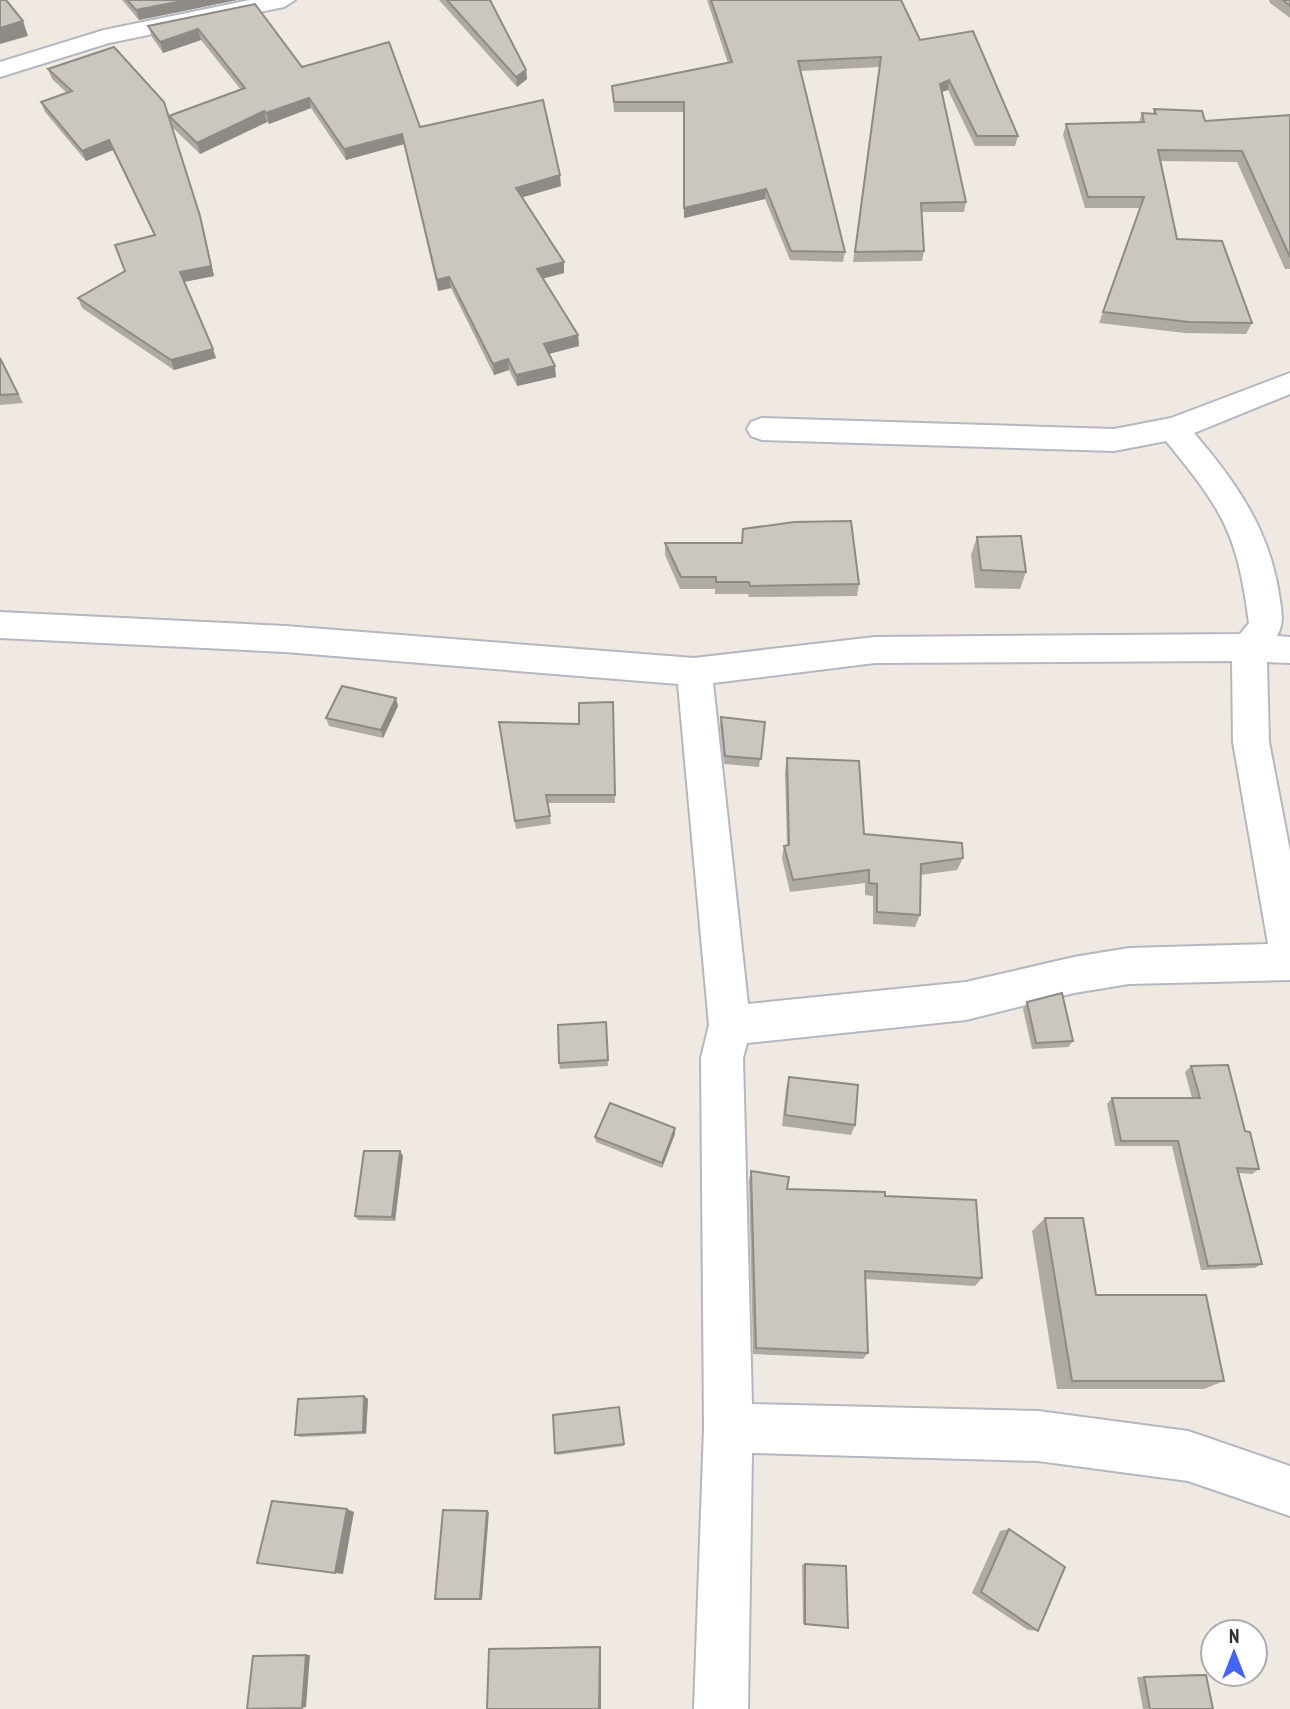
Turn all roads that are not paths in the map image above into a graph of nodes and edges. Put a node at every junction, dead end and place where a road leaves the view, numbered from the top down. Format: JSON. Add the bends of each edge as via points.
{"nodes":[{"id":1,"x":284,"y":0,"type":"edge"},
{"id":2,"x":0,"y":70,"type":"edge"},
{"id":3,"x":1290,"y":383,"type":"edge"},
{"id":4,"x":762,"y":429,"type":"dead end"},
{"id":5,"x":1174,"y":430,"type":"junction"},
{"id":6,"x":0,"y":625,"type":"edge"},
{"id":7,"x":1249,"y":647,"type":"junction"},
{"id":8,"x":1290,"y":650,"type":"edge"},
{"id":9,"x":694,"y":672,"type":"junction"},
{"id":10,"x":1290,"y":956,"type":"edge"},
{"id":11,"x":1290,"y":962,"type":"edge"},
{"id":12,"x":730,"y":1025,"type":"junction"},
{"id":13,"x":728,"y":1428,"type":"junction"},
{"id":14,"x":1290,"y":1490,"type":"edge"},
{"id":15,"x":721,"y":1709,"type":"edge"}],
"edges":[{"from":1,"to":2,"type":"street","via":[[104,37]]},
{"from":3,"to":5,"type":"street"},
{"from":4,"to":5,"type":"street","via":[[1114,440]]},
{"from":5,"to":7,"type":"street","via":[[1216,481],[1244,527],[1258,571],[1266,625]]},
{"from":6,"to":9,"type":"street","via":[[285,639]]},
{"from":7,"to":8,"type":"street"},
{"from":7,"to":9,"type":"street","via":[[875,650]]},
{"from":7,"to":10,"type":"street","via":[[1251,743]]},
{"from":9,"to":12,"type":"street"},
{"from":11,"to":12,"type":"street","via":[[1129,966],[966,1001]]},
{"from":12,"to":13,"type":"street","via":[[722,1058]]},
{"from":13,"to":14,"type":"street","via":[[1038,1436],[1188,1456]]},
{"from":13,"to":15,"type":"street"}]}
